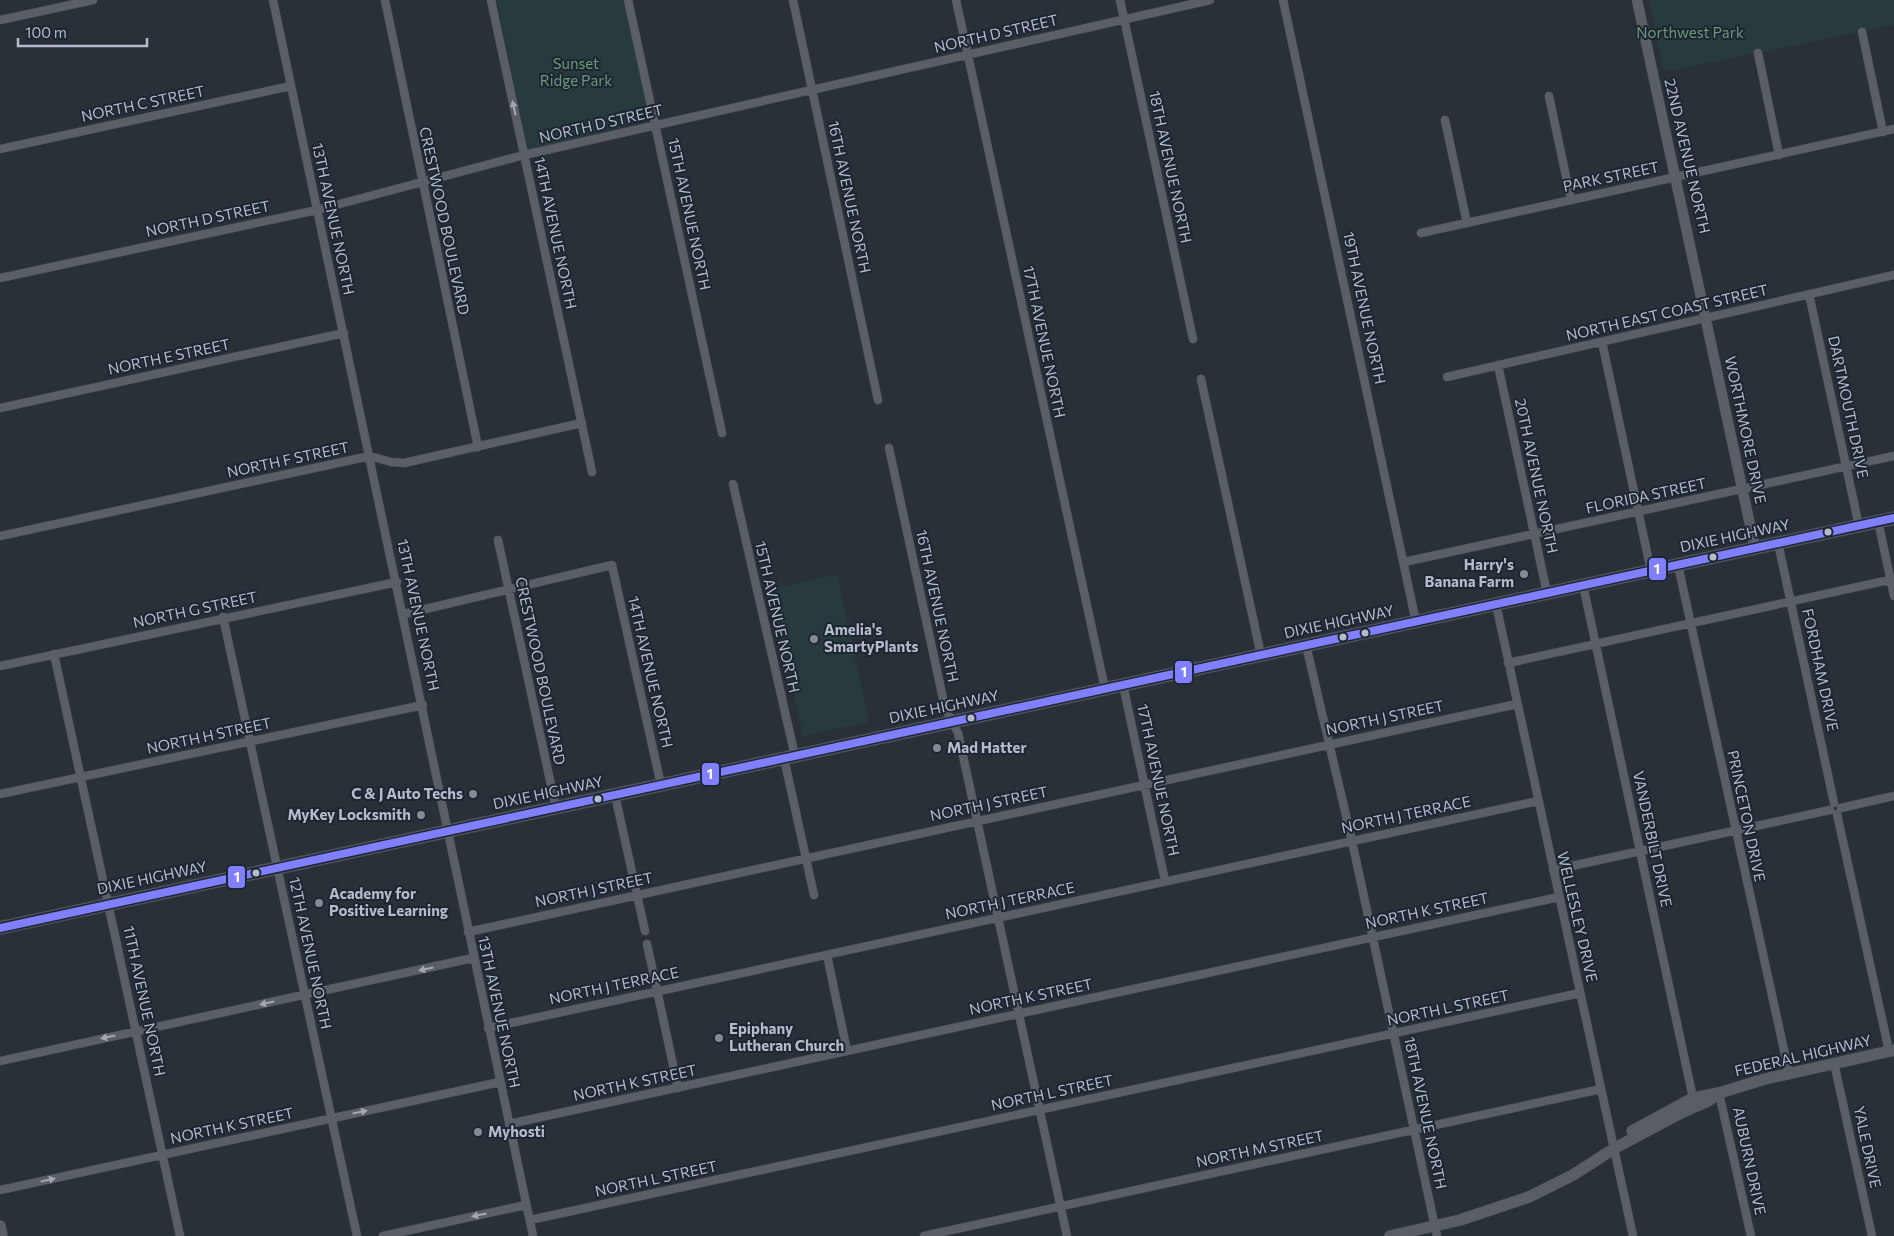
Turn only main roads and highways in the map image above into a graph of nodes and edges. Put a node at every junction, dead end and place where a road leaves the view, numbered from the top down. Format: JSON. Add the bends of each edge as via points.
{"nodes":[{"id":1,"x":1894,"y":518,"type":"edge"},
{"id":2,"x":0,"y":928,"type":"edge"},
{"id":3,"x":1892,"y":1051,"type":"edge"},
{"id":4,"x":1719,"y":1093,"type":"junction"},
{"id":5,"x":1615,"y":1148,"type":"junction"},
{"id":6,"x":0,"y":1226,"type":"edge"},
{"id":7,"x":1436,"y":1231,"type":"edge"},
{"id":8,"x":2,"y":1236,"type":"edge"},
{"id":9,"x":1390,"y":1236,"type":"edge"}],
"edges":[{"from":1,"to":2,"type":"main road","name":"DIXIE HIGHWAY"},
{"from":3,"to":4,"type":"main road","name":"FEDERAL HIGHWAY","via":[[1789,1073]]},
{"from":4,"to":5,"type":"main road","name":"FEDERAL HIGHWAY"},
{"from":4,"to":5,"type":"main road","name":"FEDERAL HIGHWAY","via":[[1694,1098],[1642,1125]]},
{"from":5,"to":7,"type":"main road","name":"FEDERAL HIGHWAY","via":[[1573,1175],[1529,1197]]},
{"from":6,"to":8,"type":"main road"},
{"from":7,"to":9,"type":"main road","name":"FEDERAL HIGHWAY"}]}
